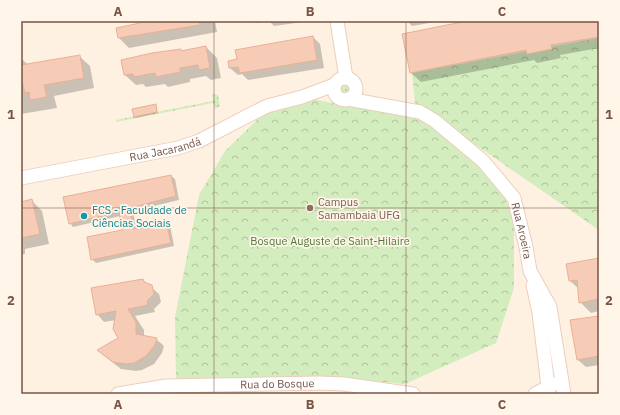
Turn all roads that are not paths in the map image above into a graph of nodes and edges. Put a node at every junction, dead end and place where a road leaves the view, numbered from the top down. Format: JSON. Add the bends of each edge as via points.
{"nodes":[{"id":1,"x":337,"y":21,"type":"edge"},
{"id":2,"x":346,"y":78,"type":"junction"},
{"id":3,"x":334,"y":85,"type":"junction"},
{"id":4,"x":347,"y":96,"type":"junction"},
{"id":5,"x":302,"y":97,"type":"junction"},
{"id":6,"x":21,"y":178,"type":"edge"},
{"id":7,"x":530,"y":271,"type":"junction"},
{"id":8,"x":561,"y":381,"type":"junction"},
{"id":9,"x":548,"y":390,"type":"edge"},
{"id":10,"x":118,"y":394,"type":"edge"},
{"id":11,"x":413,"y":394,"type":"edge"},
{"id":12,"x":535,"y":394,"type":"edge"},
{"id":13,"x":564,"y":394,"type":"edge"}],
"edges":[{"from":1,"to":2,"type":"street"},
{"from":2,"to":3,"type":"street"},
{"from":2,"to":4,"type":"street","via":[[354,84]]},
{"from":3,"to":4,"type":"street","via":[[334,92]]},
{"from":3,"to":5,"type":"street"},
{"from":4,"to":5,"type":"street","name":"Rua Aroeira"},
{"from":4,"to":7,"type":"street","name":"Rua Aroeira","via":[[378,105],[420,112],[435,121],[483,161],[514,198]]},
{"from":5,"to":6,"type":"street","name":"Rua Jacarandá","via":[[268,106],[199,141],[178,148]]},
{"from":7,"to":8,"type":"street","name":"Rua Aroeira","via":[[550,307]]},
{"from":7,"to":9,"type":"street","via":[[539,313]]},
{"from":8,"to":9,"type":"street"},
{"from":8,"to":13,"type":"street","name":"Rua Aroeira"},
{"from":9,"to":12,"type":"street"},
{"from":10,"to":11,"type":"street","name":"Rua do Bosque","via":[[166,386],[281,383],[344,384]]}]}
